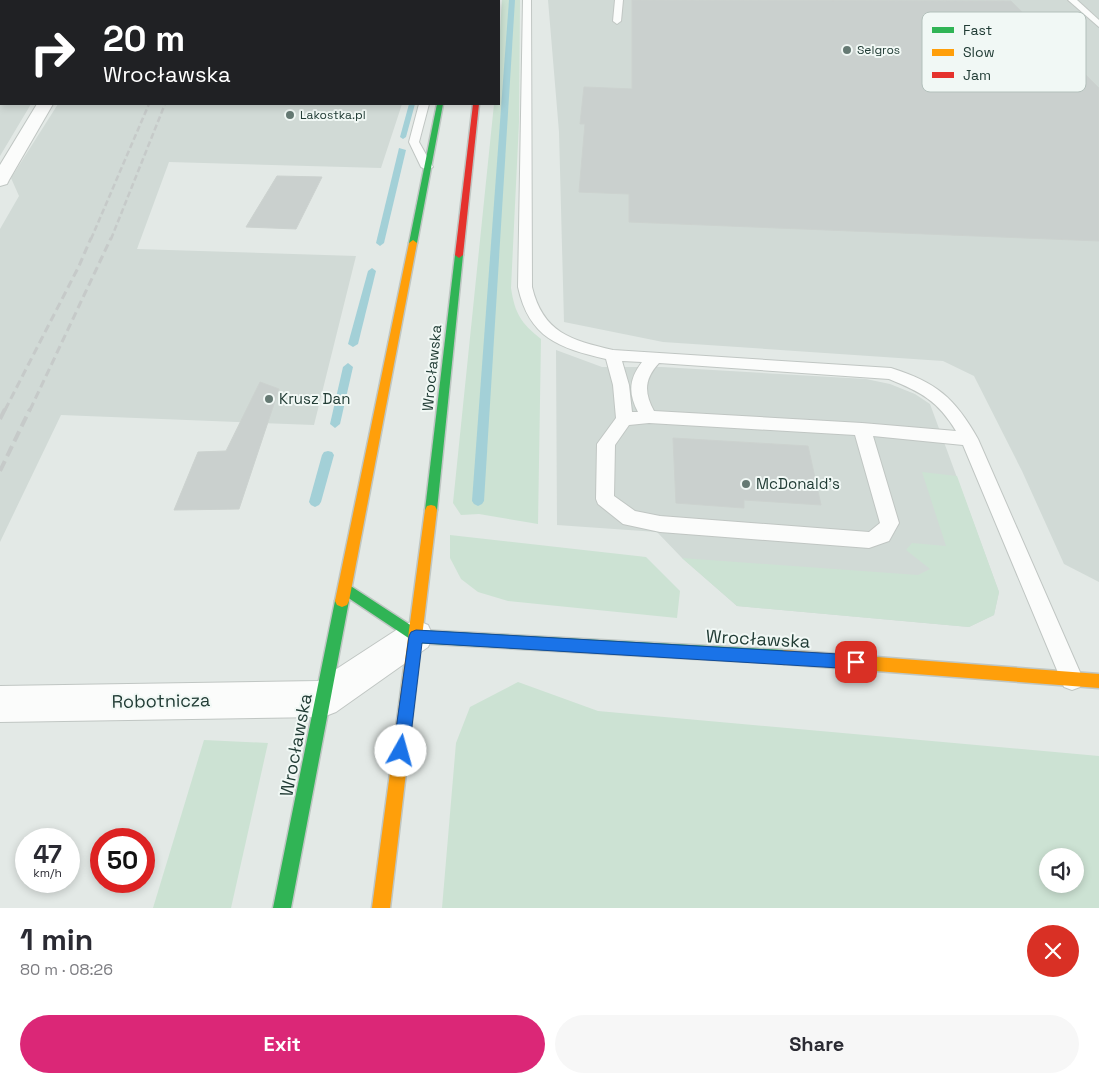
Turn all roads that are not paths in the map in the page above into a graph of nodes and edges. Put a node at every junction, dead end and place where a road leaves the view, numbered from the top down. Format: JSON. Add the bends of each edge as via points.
{"nodes":[{"id":1,"x":527,"y":0,"type":"edge"},
{"id":2,"x":619,"y":0,"type":"edge"},
{"id":3,"x":1072,"y":0,"type":"edge"},
{"id":4,"x":1086,"y":12,"type":"edge"},
{"id":5,"x":1086,"y":12,"type":"edge"},
{"id":6,"x":617,"y":21,"type":"dead end"},
{"id":7,"x":1099,"y":24,"type":"edge"},
{"id":8,"x":44,"y":105,"type":"edge"},
{"id":9,"x":424,"y":105,"type":"edge"},
{"id":10,"x":440,"y":105,"type":"edge"},
{"id":11,"x":476,"y":105,"type":"edge"},
{"id":12,"x":426,"y":167,"type":"junction"},
{"id":13,"x":0,"y":180,"type":"edge"},
{"id":14,"x":613,"y":354,"type":"junction"},
{"id":15,"x":655,"y":358,"type":"junction"},
{"id":16,"x":649,"y":417,"type":"junction"},
{"id":17,"x":624,"y":419,"type":"junction"},
{"id":18,"x":862,"y":430,"type":"junction"},
{"id":19,"x":969,"y":439,"type":"junction"},
{"id":20,"x":346,"y":589,"type":"junction"},
{"id":21,"x":416,"y":636,"type":"junction"},
{"id":22,"x":1072,"y":679,"type":"junction"},
{"id":23,"x":1099,"y":681,"type":"edge"},
{"id":24,"x":323,"y":699,"type":"junction"},
{"id":25,"x":0,"y":704,"type":"edge"},
{"id":26,"x":282,"y":908,"type":"edge"},
{"id":27,"x":381,"y":908,"type":"edge"}],
"edges":[{"from":1,"to":14,"type":"lane","via":[[527,302],[532,314],[550,334],[577,347]]},
{"from":2,"to":6,"type":"lane"},
{"from":3,"to":4,"type":"lane"},
{"from":5,"to":7,"type":"lane"},
{"from":8,"to":13,"type":"street"},
{"from":9,"to":12,"type":"lane","via":[[414,142]]},
{"from":10,"to":12,"type":"main road","name":"Wrocławska"},
{"from":11,"to":21,"type":"main road","name":"Wrocławska"},
{"from":12,"to":20,"type":"main road","name":"Wrocławska"},
{"from":14,"to":15,"type":"lane"},
{"from":14,"to":17,"type":"lane","via":[[621,385]]},
{"from":15,"to":16,"type":"lane","via":[[642,371],[638,383],[638,398]]},
{"from":15,"to":19,"type":"lane","via":[[891,374],[925,386],[952,410]]},
{"from":16,"to":17,"type":"lane"},
{"from":16,"to":18,"type":"lane"},
{"from":17,"to":18,"type":"lane","via":[[606,444],[605,499],[630,518],[670,525],[869,540],[887,532],[890,523]]},
{"from":18,"to":19,"type":"lane"},
{"from":19,"to":22,"type":"lane"},
{"from":20,"to":21,"type":"main road"},
{"from":20,"to":24,"type":"main road","name":"Wrocławska"},
{"from":21,"to":22,"type":"main road","name":"Wrocławska","via":[[817,659]]},
{"from":21,"to":24,"type":"street"},
{"from":21,"to":27,"type":"main road","name":"Wrocławska"},
{"from":22,"to":23,"type":"main road","name":"Wrocławska"},
{"from":24,"to":25,"type":"street","name":"Robotnicza"},
{"from":24,"to":26,"type":"main road","name":"Wrocławska"}]}
